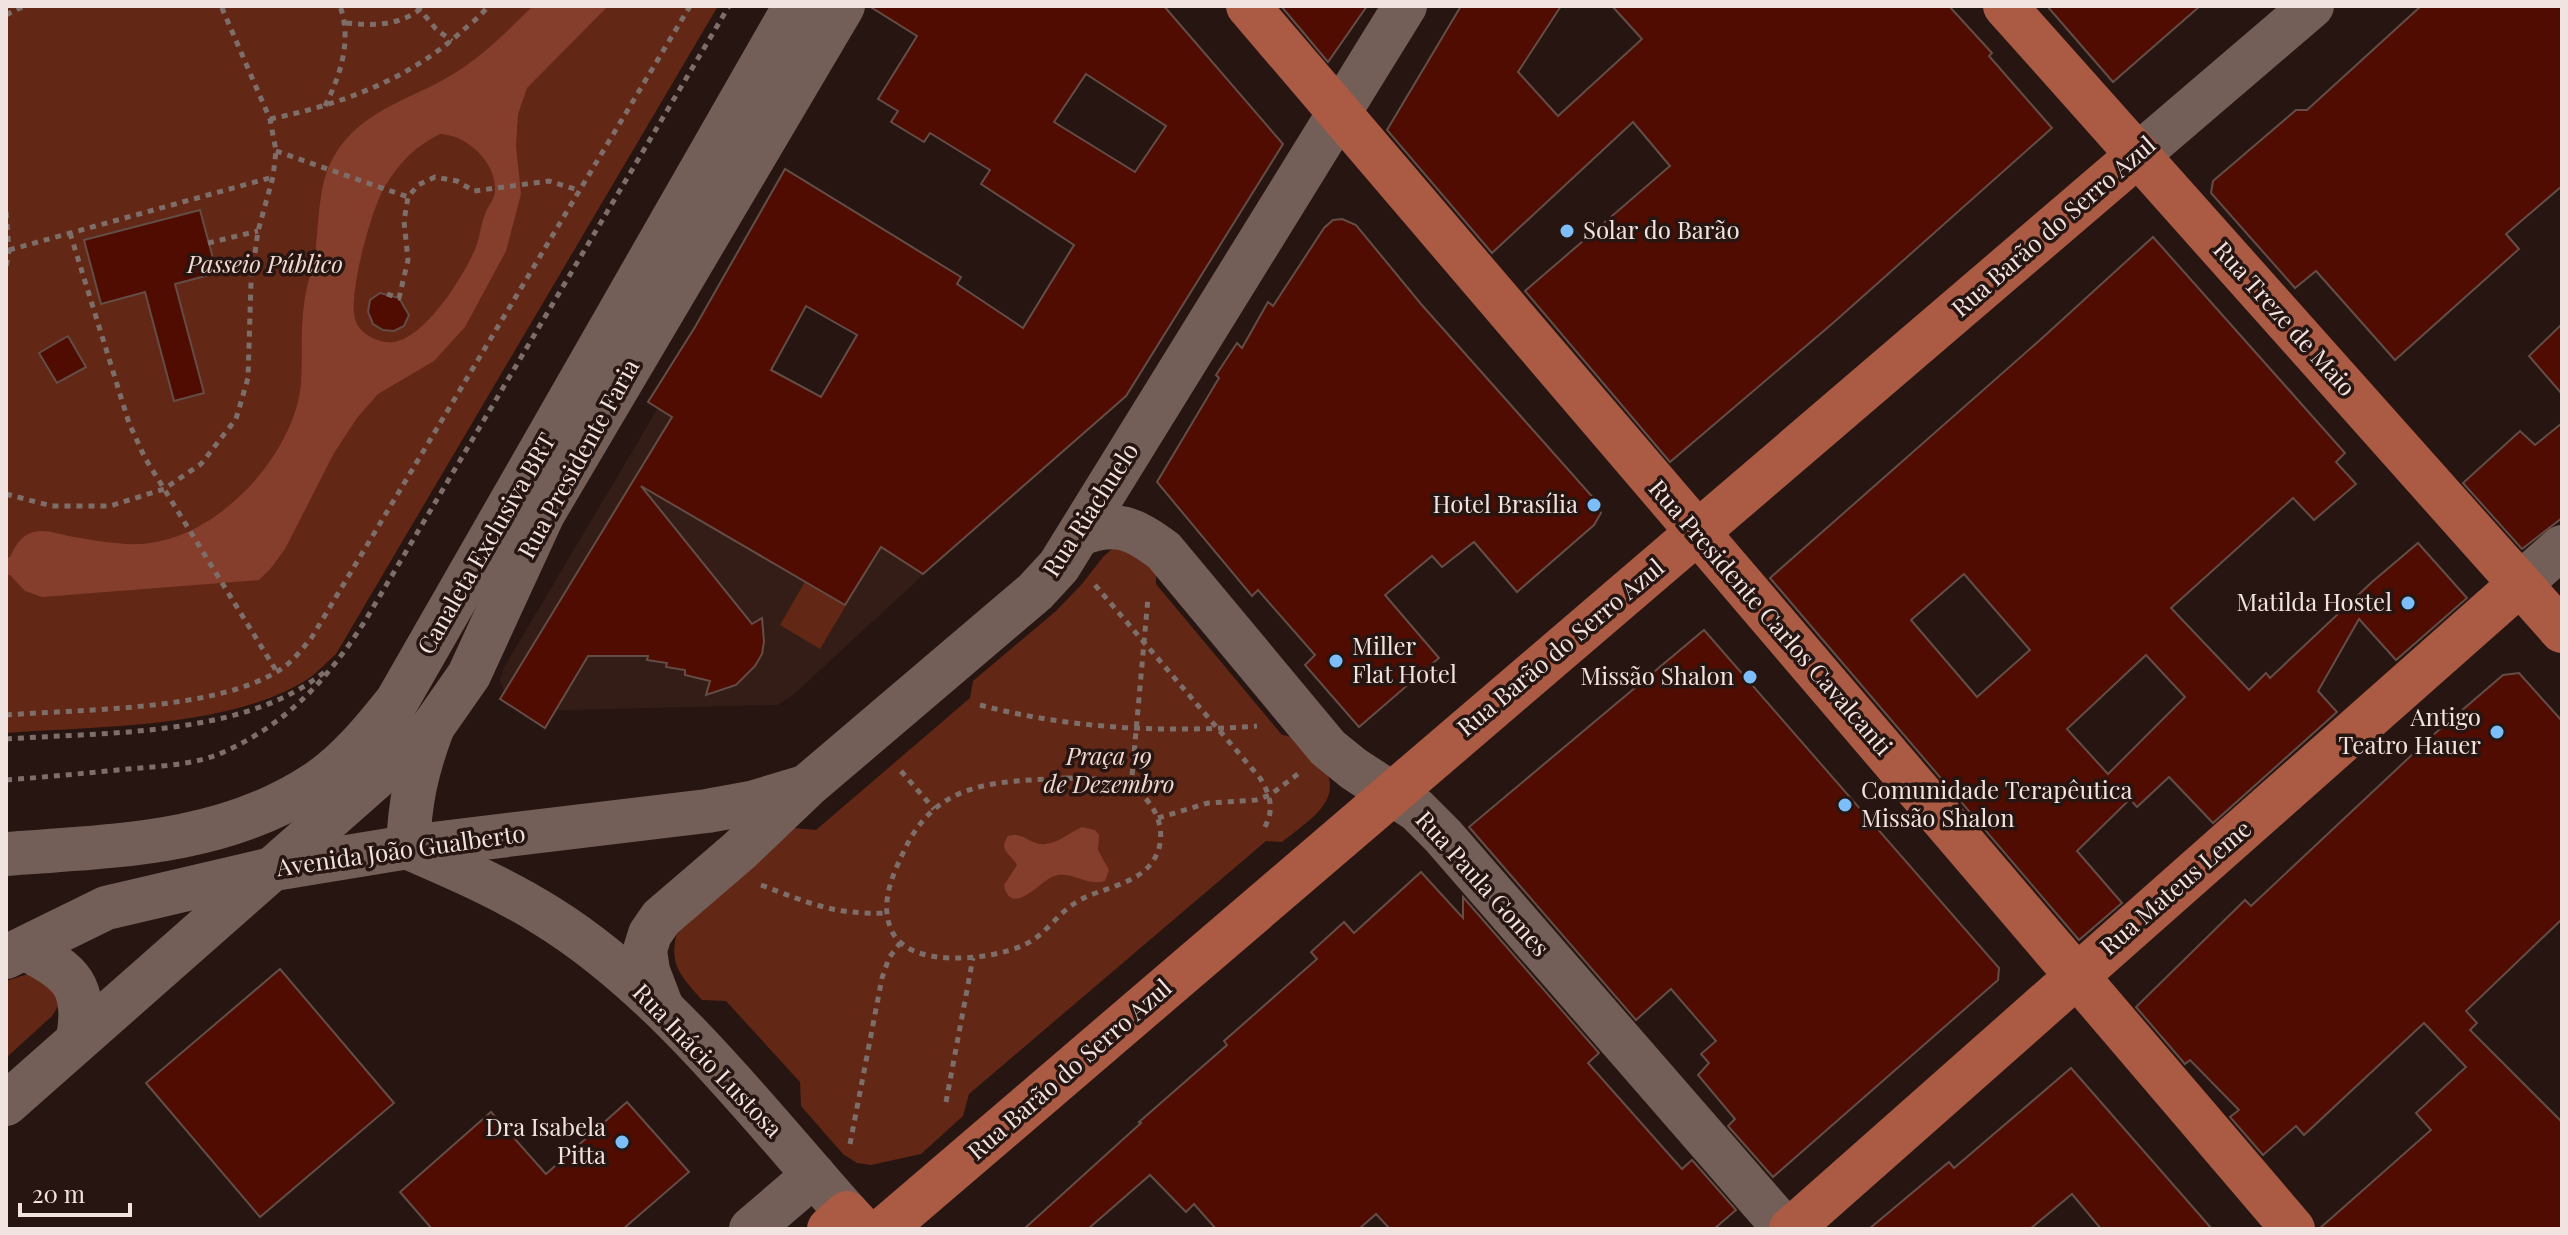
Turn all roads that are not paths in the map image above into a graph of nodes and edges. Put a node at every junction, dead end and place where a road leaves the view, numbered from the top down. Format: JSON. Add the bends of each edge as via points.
{"nodes":[{"id":1,"x":795,"y":6,"type":"edge"},
{"id":2,"x":843,"y":6,"type":"edge"},
{"id":3,"x":1248,"y":6,"type":"edge"},
{"id":4,"x":1405,"y":6,"type":"edge"},
{"id":5,"x":2005,"y":6,"type":"edge"},
{"id":6,"x":2312,"y":6,"type":"edge"},
{"id":7,"x":1338,"y":112,"type":"junction"},
{"id":8,"x":2138,"y":155,"type":"junction"},
{"id":9,"x":1697,"y":533,"type":"junction"},
{"id":10,"x":1080,"y":534,"type":"junction"},
{"id":11,"x":2562,"y":547,"type":"edge"},
{"id":12,"x":2520,"y":584,"type":"junction"},
{"id":13,"x":2562,"y":631,"type":"edge"},
{"id":14,"x":432,"y":728,"type":"junction"},
{"id":15,"x":807,"y":786,"type":"junction"},
{"id":16,"x":1392,"y":792,"type":"junction"},
{"id":17,"x":408,"y":847,"type":"junction"},
{"id":18,"x":6,"y":854,"type":"edge"},
{"id":19,"x":268,"y":870,"type":"junction"},
{"id":20,"x":16,"y":953,"type":"edge"},
{"id":21,"x":2077,"y":976,"type":"junction"},
{"id":22,"x":661,"y":1005,"type":"junction"},
{"id":23,"x":78,"y":1039,"type":"junction"},
{"id":24,"x":6,"y":1104,"type":"edge"},
{"id":25,"x":814,"y":1175,"type":"junction"},
{"id":26,"x":856,"y":1225,"type":"edge"},
{"id":27,"x":751,"y":1229,"type":"edge"},
{"id":28,"x":1785,"y":1229,"type":"edge"},
{"id":29,"x":1791,"y":1229,"type":"edge"},
{"id":30,"x":2293,"y":1229,"type":"edge"}],
"edges":[{"from":1,"to":18,"type":"street","name":"Canaleta Exclusiva BRT","via":[[397,701],[366,740],[316,783],[258,815],[143,843]]},
{"from":2,"to":14,"type":"street","name":"Rua Presidente Faria","via":[[543,514],[469,675]]},
{"from":3,"to":7,"type":"main road","name":"Rua Presidente Carlos Cavalcanti"},
{"from":4,"to":7,"type":"street","name":"Rua Riachuelo"},
{"from":5,"to":8,"type":"main road","name":"Rua Treze de Maio"},
{"from":6,"to":8,"type":"street","name":"Rua Barão do Serro Azul"},
{"from":7,"to":9,"type":"main road","name":"Rua Presidente Carlos Cavalcanti"},
{"from":7,"to":10,"type":"street","name":"Rua Riachuelo"},
{"from":8,"to":9,"type":"main road","name":"Rua Barão do Serro Azul"},
{"from":8,"to":12,"type":"main road","name":"Rua Treze de Maio"},
{"from":9,"to":16,"type":"main road","name":"Rua Barão do Serro Azul"},
{"from":9,"to":21,"type":"main road","name":"Rua Presidente Carlos Cavalcanti"},
{"from":10,"to":15,"type":"street","name":"Rua Riachuelo","via":[[1035,592]]},
{"from":10,"to":16,"type":"street","name":"Rua Paula Gomes","via":[[1116,526],[1164,551],[1328,748]]},
{"from":11,"to":12,"type":"street","name":"Rua Mateus Leme"},
{"from":12,"to":13,"type":"main road","name":"Rua Treze de Maio"},
{"from":12,"to":21,"type":"main road","name":"Rua Mateus Leme"},
{"from":14,"to":17,"type":"street","via":[[416,773]]},
{"from":14,"to":19,"type":"street","name":"Rua Presidente Faria"},
{"from":15,"to":17,"type":"street","name":"Avenida João Gualberto","via":[[707,811]]},
{"from":15,"to":22,"type":"street","name":"Rua Riachuelo","via":[[661,918],[650,934],[645,950],[648,971]]},
{"from":16,"to":26,"type":"main road","name":"Rua Barão do Serro Azul"},
{"from":16,"to":28,"type":"street","name":"Rua Paula Gomes","via":[[1443,836]]},
{"from":17,"to":19,"type":"street","name":"Avenida João Gualberto"},
{"from":17,"to":22,"type":"street","name":"Rua Inácio Lustosa","via":[[546,915]]},
{"from":19,"to":20,"type":"street","name":"Avenida João Gualberto","via":[[106,908]]},
{"from":19,"to":23,"type":"street","name":"Rua Presidente Faria"},
{"from":20,"to":23,"type":"street","via":[[56,964],[75,985],[83,1011]]},
{"from":21,"to":29,"type":"main road","name":"Rua Mateus Leme"},
{"from":21,"to":30,"type":"main road","name":"Rua Presidente Carlos Cavalcanti"},
{"from":22,"to":25,"type":"street","name":"Rua Inácio Lustosa"},
{"from":23,"to":24,"type":"street","name":"Rua Presidente Faria"},
{"from":25,"to":26,"type":"street","name":"Rua Inácio Lustosa"},
{"from":25,"to":27,"type":"street"}]}
